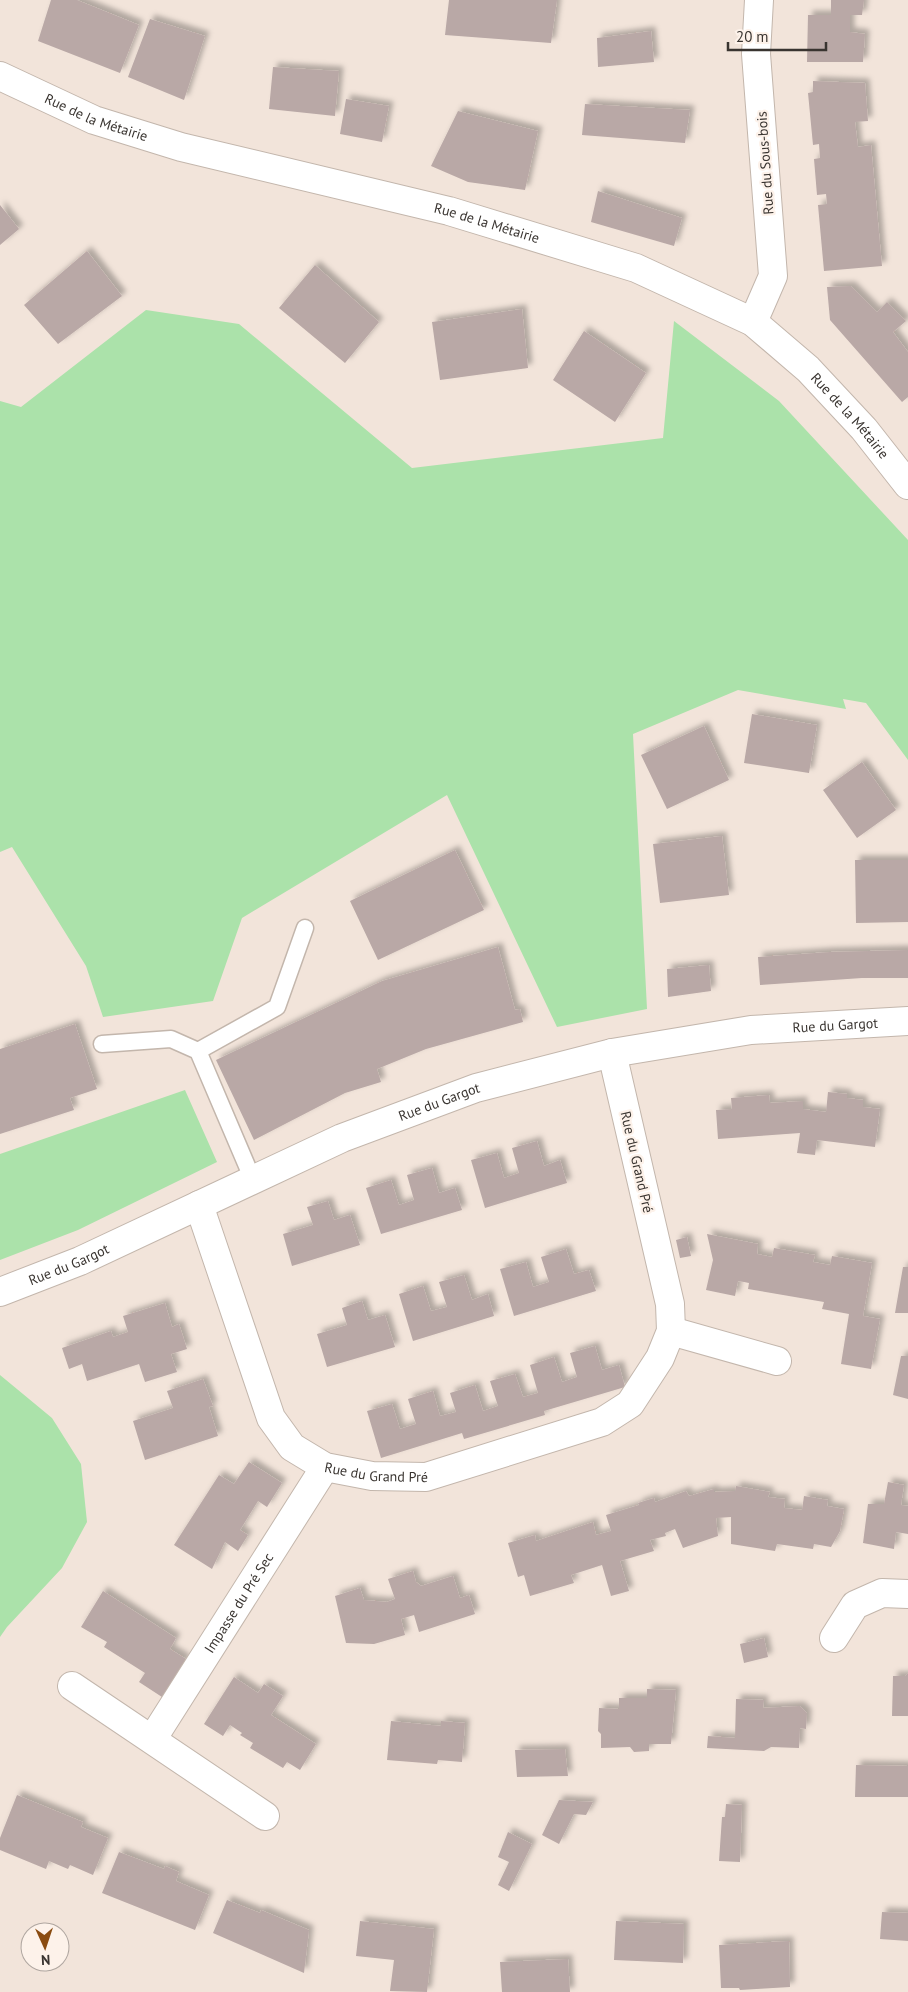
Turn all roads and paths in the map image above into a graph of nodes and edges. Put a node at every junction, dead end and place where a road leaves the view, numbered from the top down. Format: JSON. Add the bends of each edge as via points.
{"nodes":[{"id":1,"x":759,"y":0,"type":"edge"},
{"id":2,"x":0,"y":76,"type":"edge"},
{"id":3,"x":753,"y":322,"type":"junction"},
{"id":4,"x":908,"y":485,"type":"edge"},
{"id":5,"x":305,"y":928,"type":"dead end"},
{"id":6,"x":908,"y":1020,"type":"edge"},
{"id":7,"x":102,"y":1044,"type":"dead end"},
{"id":8,"x":198,"y":1051,"type":"junction"},
{"id":9,"x":612,"y":1053,"type":"junction"},
{"id":10,"x":253,"y":1180,"type":"junction"},
{"id":11,"x":199,"y":1205,"type":"junction"},
{"id":12,"x":0,"y":1292,"type":"edge"},
{"id":13,"x":672,"y":1331,"type":"junction"},
{"id":14,"x":777,"y":1361,"type":"dead end"},
{"id":15,"x":325,"y":1467,"type":"junction"},
{"id":16,"x":908,"y":1594,"type":"edge"},
{"id":17,"x":834,"y":1638,"type":"dead end"},
{"id":18,"x":72,"y":1686,"type":"dead end"},
{"id":19,"x":153,"y":1738,"type":"junction"},
{"id":20,"x":265,"y":1816,"type":"dead end"}],
"edges":[{"from":1,"to":3,"type":"street","name":"Rue du Sous-bois","via":[[756,54],[773,276]]},
{"from":2,"to":3,"type":"street","name":"Rue de la Métairie","via":[[94,120],[180,147],[449,211],[618,262]]},
{"from":3,"to":4,"type":"street","name":"Rue de la Métairie","via":[[808,369],[864,429]]},
{"from":5,"to":8,"type":"lane","via":[[277,1007]]},
{"from":6,"to":9,"type":"street","name":"Rue du Gargot","via":[[750,1030]]},
{"from":7,"to":8,"type":"lane","via":[[171,1039]]},
{"from":8,"to":10,"type":"lane"},
{"from":9,"to":10,"type":"street","name":"Rue du Gargot","via":[[476,1088],[342,1138]]},
{"from":9,"to":13,"type":"street","name":"Rue du Grand Pré","via":[[670,1304]]},
{"from":10,"to":11,"type":"street","name":"Rue du Gargot"},
{"from":11,"to":12,"type":"street","name":"Rue du Gargot","via":[[80,1261]]},
{"from":11,"to":15,"type":"street","name":"Rue du Grand Pré","via":[[271,1418],[292,1447]]},
{"from":13,"to":14,"type":"street"},
{"from":13,"to":15,"type":"street","name":"Rue du Grand Pré","via":[[660,1358],[630,1404],[602,1422],[426,1477],[372,1476]]},
{"from":15,"to":19,"type":"street","name":"Impasse du Pré Sec"},
{"from":16,"to":17,"type":"street","via":[[882,1593],[855,1605]]},
{"from":18,"to":19,"type":"street"},
{"from":19,"to":20,"type":"street"}]}
